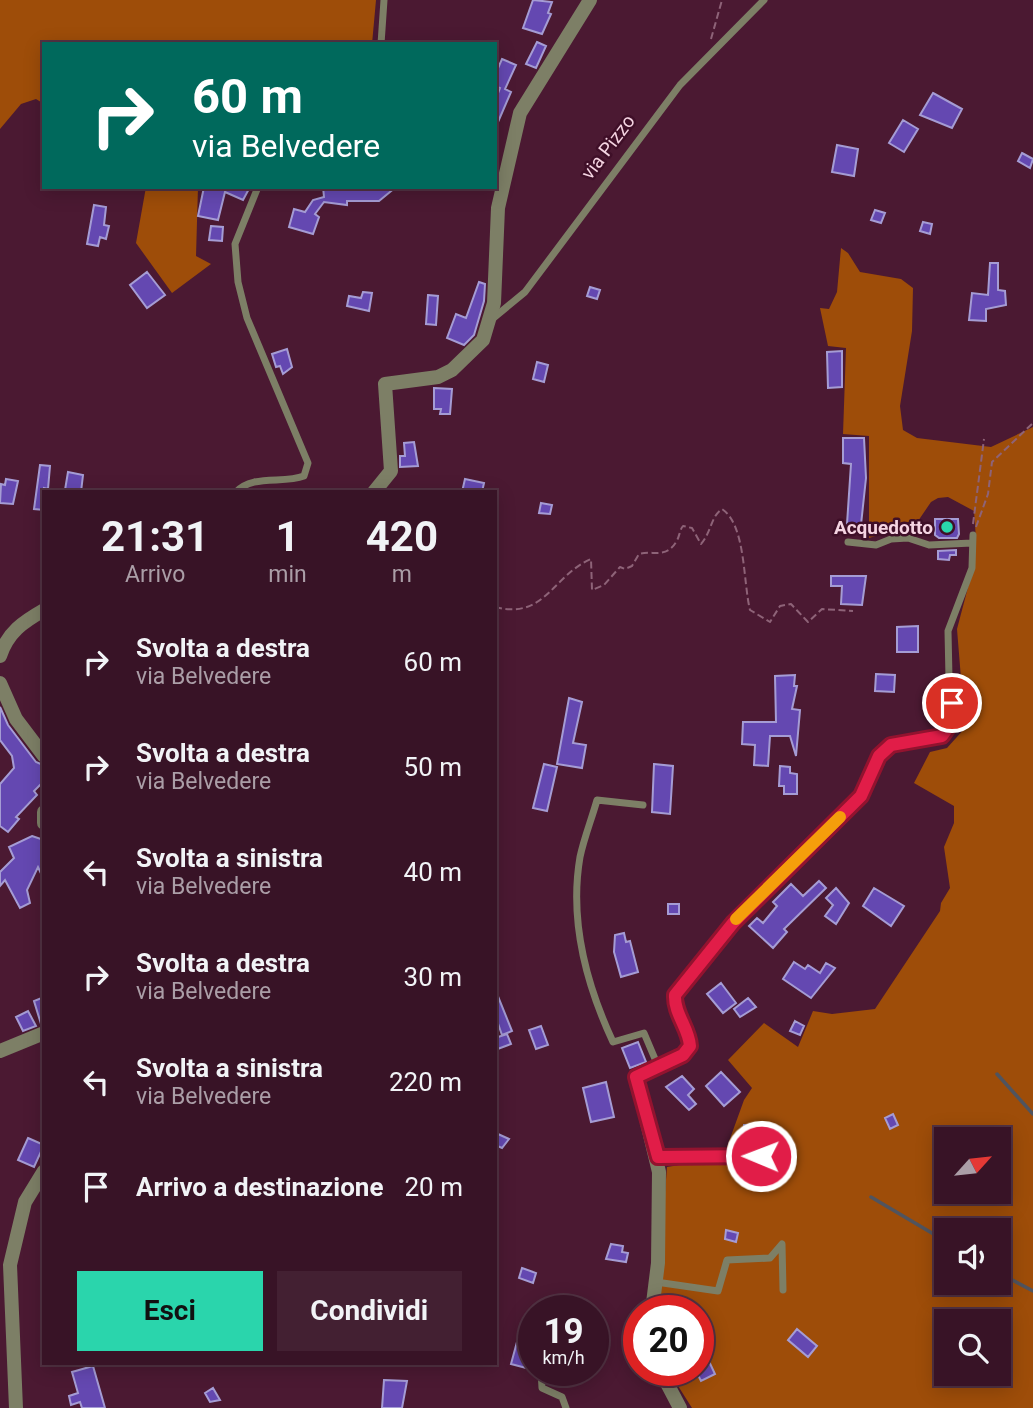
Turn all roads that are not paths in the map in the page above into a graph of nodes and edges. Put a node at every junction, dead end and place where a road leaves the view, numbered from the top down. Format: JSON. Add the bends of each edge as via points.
{"nodes":[{"id":1,"x":384,"y":0,"type":"edge"},
{"id":2,"x":590,"y":0,"type":"edge"},
{"id":3,"x":764,"y":0,"type":"edge"},
{"id":4,"x":381,"y":42,"type":"edge"},
{"id":5,"x":257,"y":189,"type":"edge"},
{"id":6,"x":488,"y":322,"type":"junction"},
{"id":7,"x":238,"y":490,"type":"edge"},
{"id":8,"x":376,"y":490,"type":"edge"},
{"id":9,"x":848,"y":542,"type":"dead end"},
{"id":10,"x":42,"y":611,"type":"edge"},
{"id":11,"x":16,"y":627,"type":"junction"},
{"id":12,"x":0,"y":633,"type":"edge"},
{"id":13,"x":0,"y":656,"type":"edge"},
{"id":14,"x":0,"y":683,"type":"edge"},
{"id":15,"x":42,"y":752,"type":"edge"},
{"id":16,"x":643,"y":806,"type":"dead end"},
{"id":17,"x":42,"y":1034,"type":"edge"},
{"id":18,"x":0,"y":1051,"type":"edge"},
{"id":19,"x":658,"y":1066,"type":"junction"},
{"id":20,"x":636,"y":1077,"type":"joint"},
{"id":21,"x":761,"y":1156,"type":"dead end"},
{"id":22,"x":658,"y":1157,"type":"junction"},
{"id":23,"x":42,"y":1174,"type":"edge"},
{"id":24,"x":15,"y":1243,"type":"junction"},
{"id":25,"x":0,"y":1250,"type":"edge"},
{"id":26,"x":656,"y":1282,"type":"junction"},
{"id":27,"x":783,"y":1290,"type":"dead end"},
{"id":28,"x":654,"y":1295,"type":"edge"},
{"id":29,"x":542,"y":1386,"type":"edge"},
{"id":30,"x":668,"y":1386,"type":"edge"},
{"id":31,"x":16,"y":1408,"type":"edge"},
{"id":32,"x":566,"y":1408,"type":"edge"},
{"id":33,"x":680,"y":1408,"type":"edge"}],
"edges":[{"from":1,"to":4,"type":"lane"},
{"from":2,"to":6,"type":"street","name":"via Pizzo","via":[[520,113],[498,208],[494,303]]},
{"from":3,"to":6,"type":"lane","name":"via Pizzo","via":[[680,85],[525,292]]},
{"from":5,"to":7,"type":"lane","via":[[236,244],[238,282],[247,318],[308,463],[303,476],[291,481],[262,480]]},
{"from":6,"to":8,"type":"street","name":"via Pizzo","via":[[483,340],[452,370],[438,377],[385,384],[391,471]]},
{"from":9,"to":19,"type":"lane","via":[[876,545],[908,538],[929,545],[973,539],[972,568],[948,631],[950,725],[933,740],[907,740],[891,745],[879,756],[861,796],[708,950],[675,995],[690,1046],[683,1055]]},
{"from":10,"to":11,"type":"street"},
{"from":11,"to":12,"type":"street"},
{"from":11,"to":13,"type":"street"},
{"from":14,"to":15,"type":"street","via":[[16,719]]},
{"from":16,"to":19,"type":"lane","via":[[597,800],[580,856],[575,908],[592,989],[612,1042],[644,1033]]},
{"from":17,"to":18,"type":"street"},
{"from":19,"to":20,"type":"lane"},
{"from":20,"to":22,"type":"street"},
{"from":21,"to":22,"type":"lane"},
{"from":22,"to":26,"type":"street"},
{"from":23,"to":24,"type":"street","via":[[25,1202]]},
{"from":24,"to":25,"type":"street"},
{"from":24,"to":31,"type":"street","via":[[10,1265]]},
{"from":26,"to":27,"type":"lane","via":[[718,1291],[727,1260],[770,1258],[782,1244]]},
{"from":26,"to":28,"type":"street"},
{"from":29,"to":32,"type":"lane","via":[[562,1397]]},
{"from":30,"to":33,"type":"street"}]}
